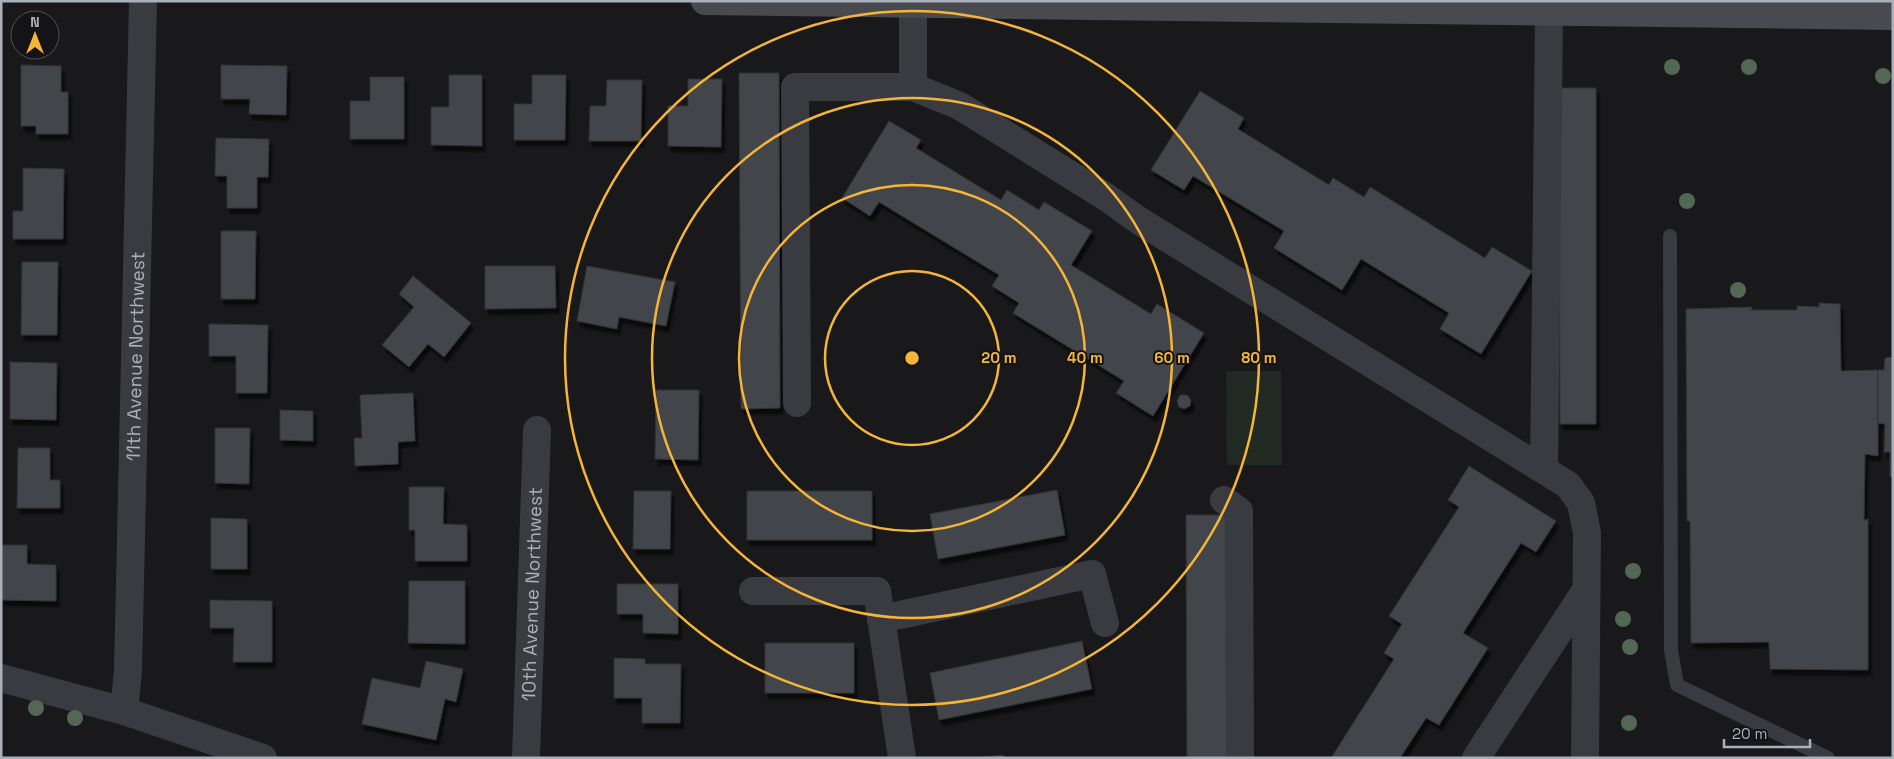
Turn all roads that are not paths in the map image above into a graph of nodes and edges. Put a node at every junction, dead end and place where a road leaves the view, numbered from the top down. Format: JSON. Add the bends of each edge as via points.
{"nodes":[{"id":1,"x":143,"y":1,"type":"edge"},
{"id":2,"x":705,"y":1,"type":"edge"},
{"id":3,"x":913,"y":5,"type":"junction"},
{"id":4,"x":1548,"y":12,"type":"junction"},
{"id":5,"x":1893,"y":16,"type":"edge"},
{"id":6,"x":913,"y":88,"type":"junction"},
{"id":7,"x":1670,"y":236,"type":"dead end"},
{"id":8,"x":798,"y":403,"type":"dead end"},
{"id":9,"x":537,"y":430,"type":"dead end"},
{"id":10,"x":1544,"y":470,"type":"junction"},
{"id":11,"x":1224,"y":500,"type":"dead end"},
{"id":12,"x":1586,"y":590,"type":"junction"},
{"id":13,"x":753,"y":592,"type":"dead end"},
{"id":14,"x":881,"y":619,"type":"junction"},
{"id":15,"x":1105,"y":623,"type":"dead end"},
{"id":16,"x":1,"y":678,"type":"edge"},
{"id":17,"x":124,"y":711,"type":"junction"},
{"id":18,"x":263,"y":758,"type":"edge"},
{"id":19,"x":526,"y":758,"type":"edge"},
{"id":20,"x":902,"y":758,"type":"edge"},
{"id":21,"x":1240,"y":758,"type":"edge"},
{"id":22,"x":1476,"y":758,"type":"edge"},
{"id":23,"x":1585,"y":758,"type":"edge"},
{"id":24,"x":1828,"y":758,"type":"edge"}],
"edges":[{"from":1,"to":17,"type":"street","name":"11th Avenue Northwest","via":[[128,671]]},
{"from":2,"to":3,"type":"main road"},
{"from":3,"to":4,"type":"main road"},
{"from":3,"to":6,"type":"street"},
{"from":4,"to":5,"type":"main road"},
{"from":4,"to":10,"type":"street"},
{"from":6,"to":8,"type":"street","via":[[795,88]]},
{"from":6,"to":10,"type":"street","via":[[960,106],[1138,220]]},
{"from":7,"to":24,"type":"lane","via":[[1671,650],[1677,685]]},
{"from":9,"to":19,"type":"street","name":"10th Avenue Northwest"},
{"from":10,"to":12,"type":"street","via":[[1568,485],[1581,503],[1587,533]]},
{"from":11,"to":21,"type":"street","via":[[1239,511]]},
{"from":12,"to":22,"type":"street"},
{"from":12,"to":23,"type":"street"},
{"from":13,"to":14,"type":"street","via":[[877,592]]},
{"from":14,"to":15,"type":"street","via":[[1092,574]]},
{"from":14,"to":20,"type":"street"},
{"from":16,"to":17,"type":"street"},
{"from":17,"to":18,"type":"street"}]}
